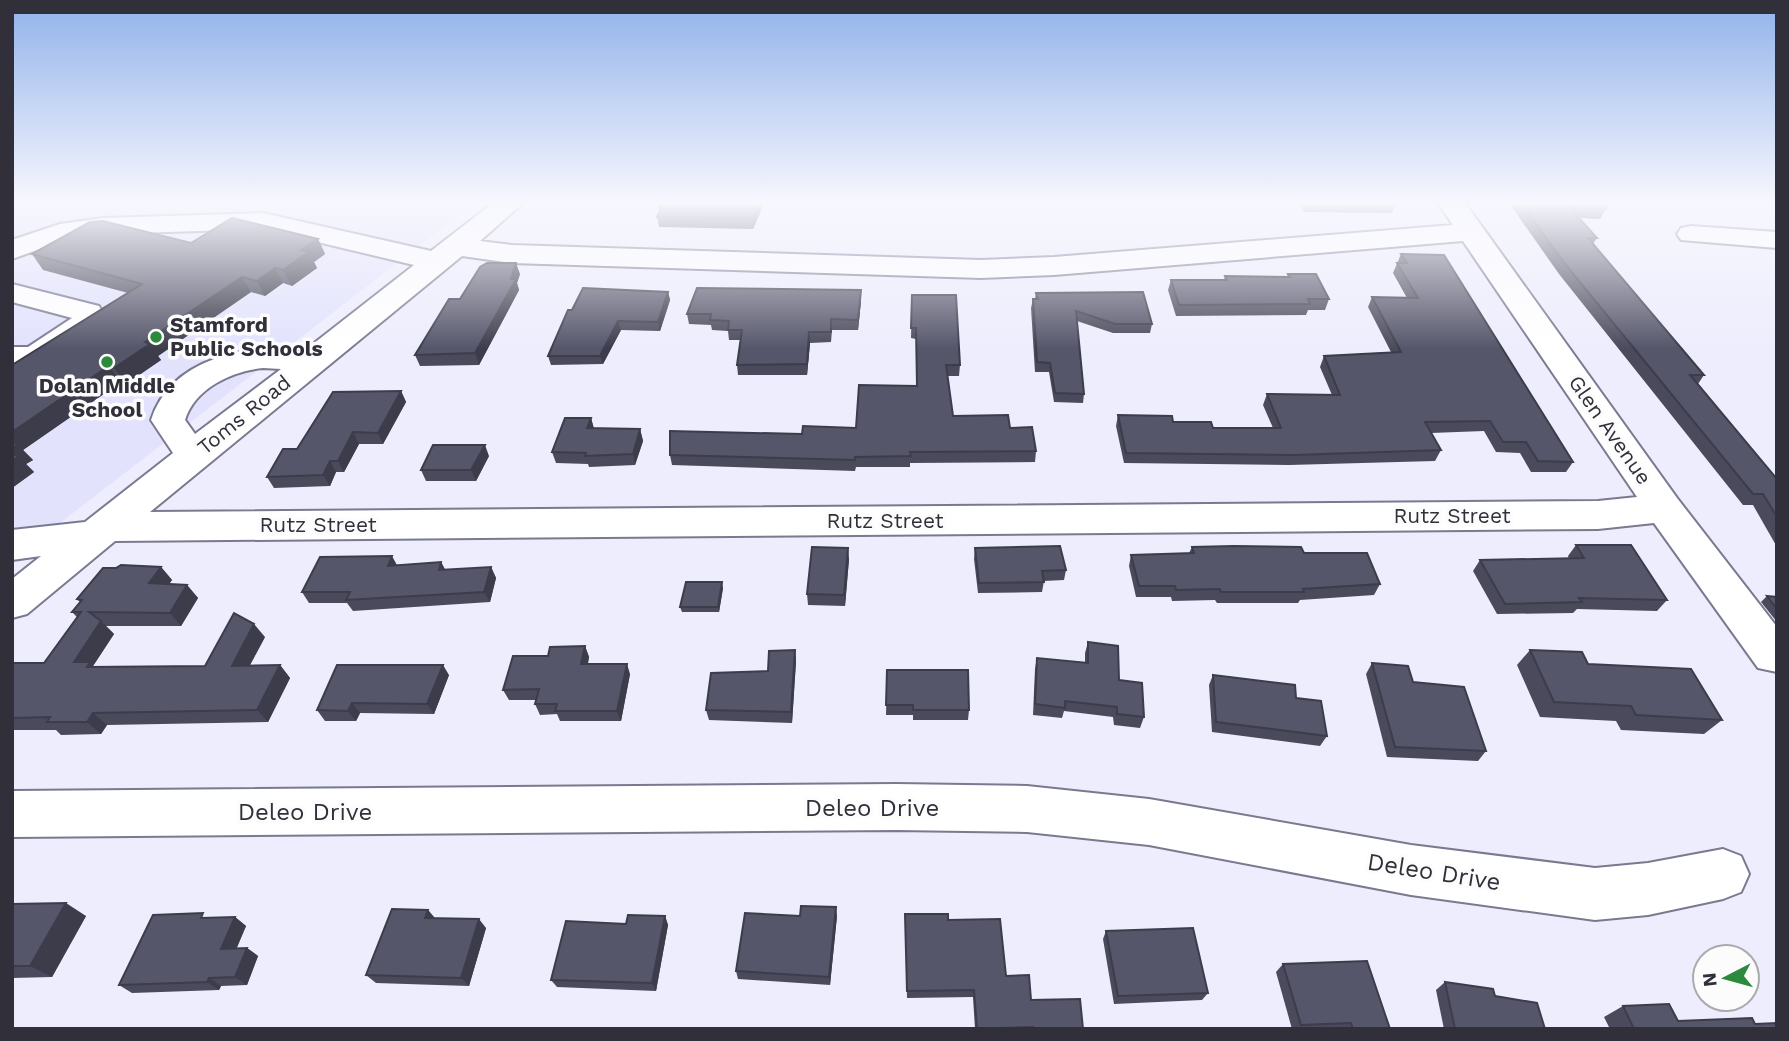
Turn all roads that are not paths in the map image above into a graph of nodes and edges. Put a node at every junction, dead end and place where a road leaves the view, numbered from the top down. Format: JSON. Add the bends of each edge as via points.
{"nodes":[{"id":1,"x":437,"y":252,"type":"edge"},
{"id":2,"x":1231,"y":252,"type":"edge"},
{"id":3,"x":1485,"y":252,"type":"edge"},
{"id":4,"x":445,"y":253,"type":"junction"},
{"id":5,"x":12,"y":293,"type":"edge"},
{"id":6,"x":12,"y":356,"type":"edge"},
{"id":7,"x":311,"y":362,"type":"junction"},
{"id":8,"x":200,"y":451,"type":"junction"},
{"id":9,"x":1664,"y":508,"type":"junction"},
{"id":10,"x":101,"y":531,"type":"junction"},
{"id":11,"x":12,"y":545,"type":"edge"},
{"id":12,"x":12,"y":603,"type":"edge"},
{"id":13,"x":1773,"y":654,"type":"dead end"},
{"id":14,"x":12,"y":814,"type":"edge"},
{"id":15,"x":1723,"y":874,"type":"dead end"}],
"edges":[{"from":1,"to":4,"type":"street"},
{"from":2,"to":4,"type":"street","via":[[981,269]]},
{"from":3,"to":9,"type":"street","name":"Glen Avenue"},
{"from":4,"to":7,"type":"street","name":"Toms Road"},
{"from":5,"to":6,"type":"street","via":[[89,316],[88,323],[35,357]]},
{"from":7,"to":8,"type":"street","name":"Toms Road"},
{"from":7,"to":8,"type":"street","via":[[279,358],[232,363],[187,388],[170,408],[168,420],[182,443]]},
{"from":8,"to":10,"type":"street","name":"Toms Road"},
{"from":9,"to":10,"type":"street","name":"Rutz Street","via":[[1598,515]]},
{"from":9,"to":13,"type":"street","name":"Glen Avenue"},
{"from":10,"to":11,"type":"street","name":"Rutz Street"},
{"from":10,"to":12,"type":"street","name":"Toms Road"},
{"from":14,"to":15,"type":"street","name":"Deleo Drive","via":[[1027,809],[1149,822],[1411,870],[1595,894]]}]}
